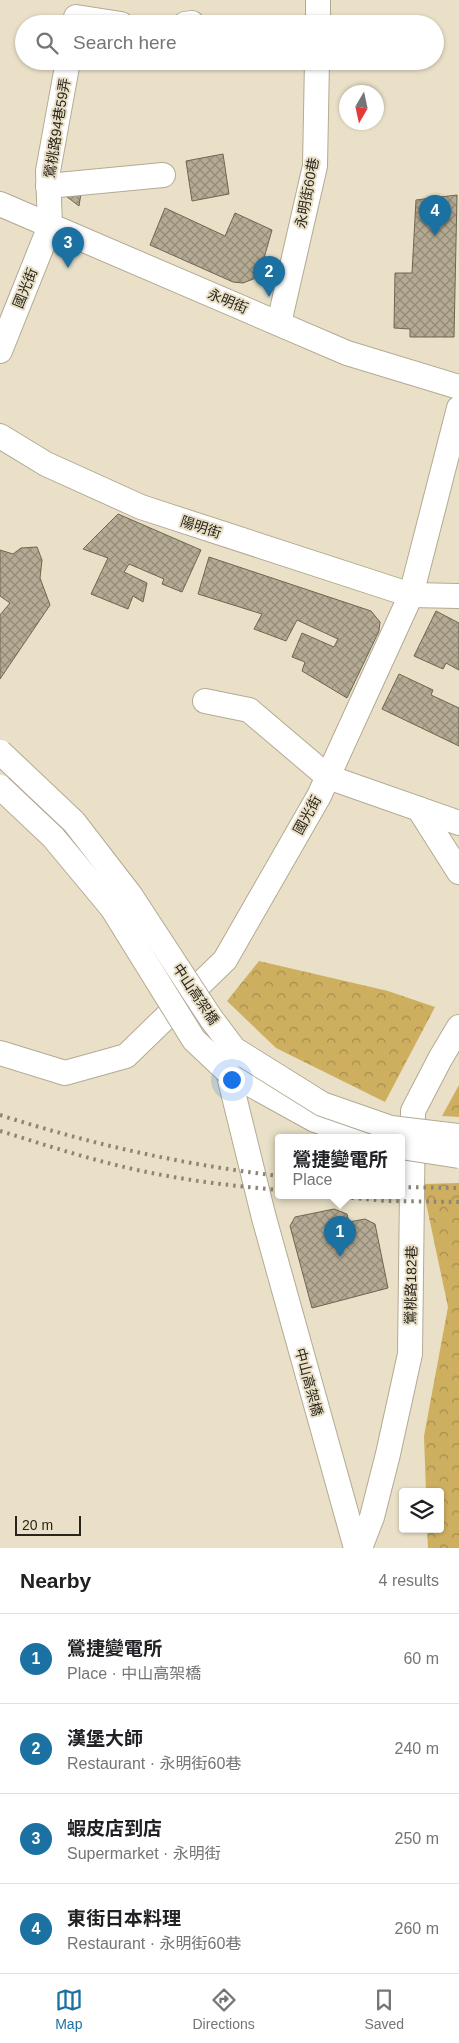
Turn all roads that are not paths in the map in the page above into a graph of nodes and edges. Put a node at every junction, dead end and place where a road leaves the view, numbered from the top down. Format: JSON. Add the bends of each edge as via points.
{"nodes":[{"id":1,"x":318,"y":0,"type":"edge"},
{"id":2,"x":318,"y":15,"type":"edge"},
{"id":3,"x":66,"y":70,"type":"edge"},
{"id":4,"x":317,"y":70,"type":"edge"},
{"id":5,"x":163,"y":175,"type":"dead end"},
{"id":6,"x":48,"y":186,"type":"junction"},
{"id":7,"x":0,"y":204,"type":"edge"},
{"id":8,"x":50,"y":226,"type":"junction"},
{"id":9,"x":300,"y":310,"type":"dead end"},
{"id":10,"x":279,"y":323,"type":"junction"},
{"id":11,"x":0,"y":351,"type":"edge"},
{"id":12,"x":459,"y":387,"type":"edge"},
{"id":13,"x":459,"y":408,"type":"edge"},
{"id":14,"x":0,"y":436,"type":"edge"},
{"id":15,"x":411,"y":595,"type":"junction"},
{"id":16,"x":459,"y":596,"type":"edge"},
{"id":17,"x":205,"y":700,"type":"dead end"},
{"id":18,"x":0,"y":752,"type":"edge"},
{"id":19,"x":328,"y":777,"type":"junction"},
{"id":20,"x":0,"y":787,"type":"edge"},
{"id":21,"x":419,"y":809,"type":"junction"},
{"id":22,"x":459,"y":823,"type":"edge"},
{"id":23,"x":459,"y":872,"type":"edge"},
{"id":24,"x":459,"y":1027,"type":"edge"},
{"id":25,"x":0,"y":1053,"type":"edge"},
{"id":26,"x":231,"y":1060,"type":"junction"},
{"id":27,"x":359,"y":1134,"type":"edge"},
{"id":28,"x":459,"y":1136,"type":"edge"},
{"id":29,"x":405,"y":1148,"type":"edge"},
{"id":30,"x":459,"y":1156,"type":"edge"},
{"id":31,"x":356,"y":1548,"type":"edge"},
{"id":32,"x":360,"y":1548,"type":"edge"}],
"edges":[{"from":1,"to":2,"type":"street"},
{"from":3,"to":6,"type":"street","name":"鶯桃路94巷59弄"},
{"from":4,"to":10,"type":"street","name":"永明街60巷","via":[[314,166]]},
{"from":5,"to":6,"type":"street"},
{"from":6,"to":8,"type":"street","name":"鶯桃路94巷59弄"},
{"from":7,"to":8,"type":"street","name":"永明街"},
{"from":8,"to":10,"type":"street","name":"永明街"},
{"from":8,"to":11,"type":"street","name":"國光街"},
{"from":9,"to":10,"type":"street"},
{"from":10,"to":12,"type":"street","name":"永明街","via":[[347,353]]},
{"from":13,"to":15,"type":"street","name":"國光街"},
{"from":14,"to":15,"type":"street","name":"陽明街","via":[[46,464],[140,507]]},
{"from":15,"to":16,"type":"street","name":"陽明街"},
{"from":15,"to":19,"type":"street","name":"國光街"},
{"from":17,"to":19,"type":"street","via":[[249,710]]},
{"from":18,"to":26,"type":"street","name":"中山高架橋","bridge":true,"via":[[74,822],[131,896],[205,1009]]},
{"from":19,"to":21,"type":"street"},
{"from":19,"to":25,"type":"street","name":"國光街","via":[[224,960],[126,1056],[65,1073]]},
{"from":20,"to":26,"type":"street","name":"中山高架橋","bridge":true,"via":[[53,837],[112,908],[194,1040]]},
{"from":21,"to":22,"type":"street"},
{"from":21,"to":23,"type":"street"},
{"from":24,"to":32,"type":"street","name":"鶯桃路182巷","via":[[413,1111],[410,1354],[372,1517]]},
{"from":26,"to":27,"type":"street","name":"中山高架橋","via":[[316,1120]]},
{"from":26,"to":28,"type":"street","name":"中山高架橋","bridge":true,"via":[[322,1104],[391,1128]]},
{"from":26,"to":31,"type":"street","name":"中山高架橋","via":[[264,1218]]},
{"from":29,"to":30,"type":"street","bridge":true}]}
